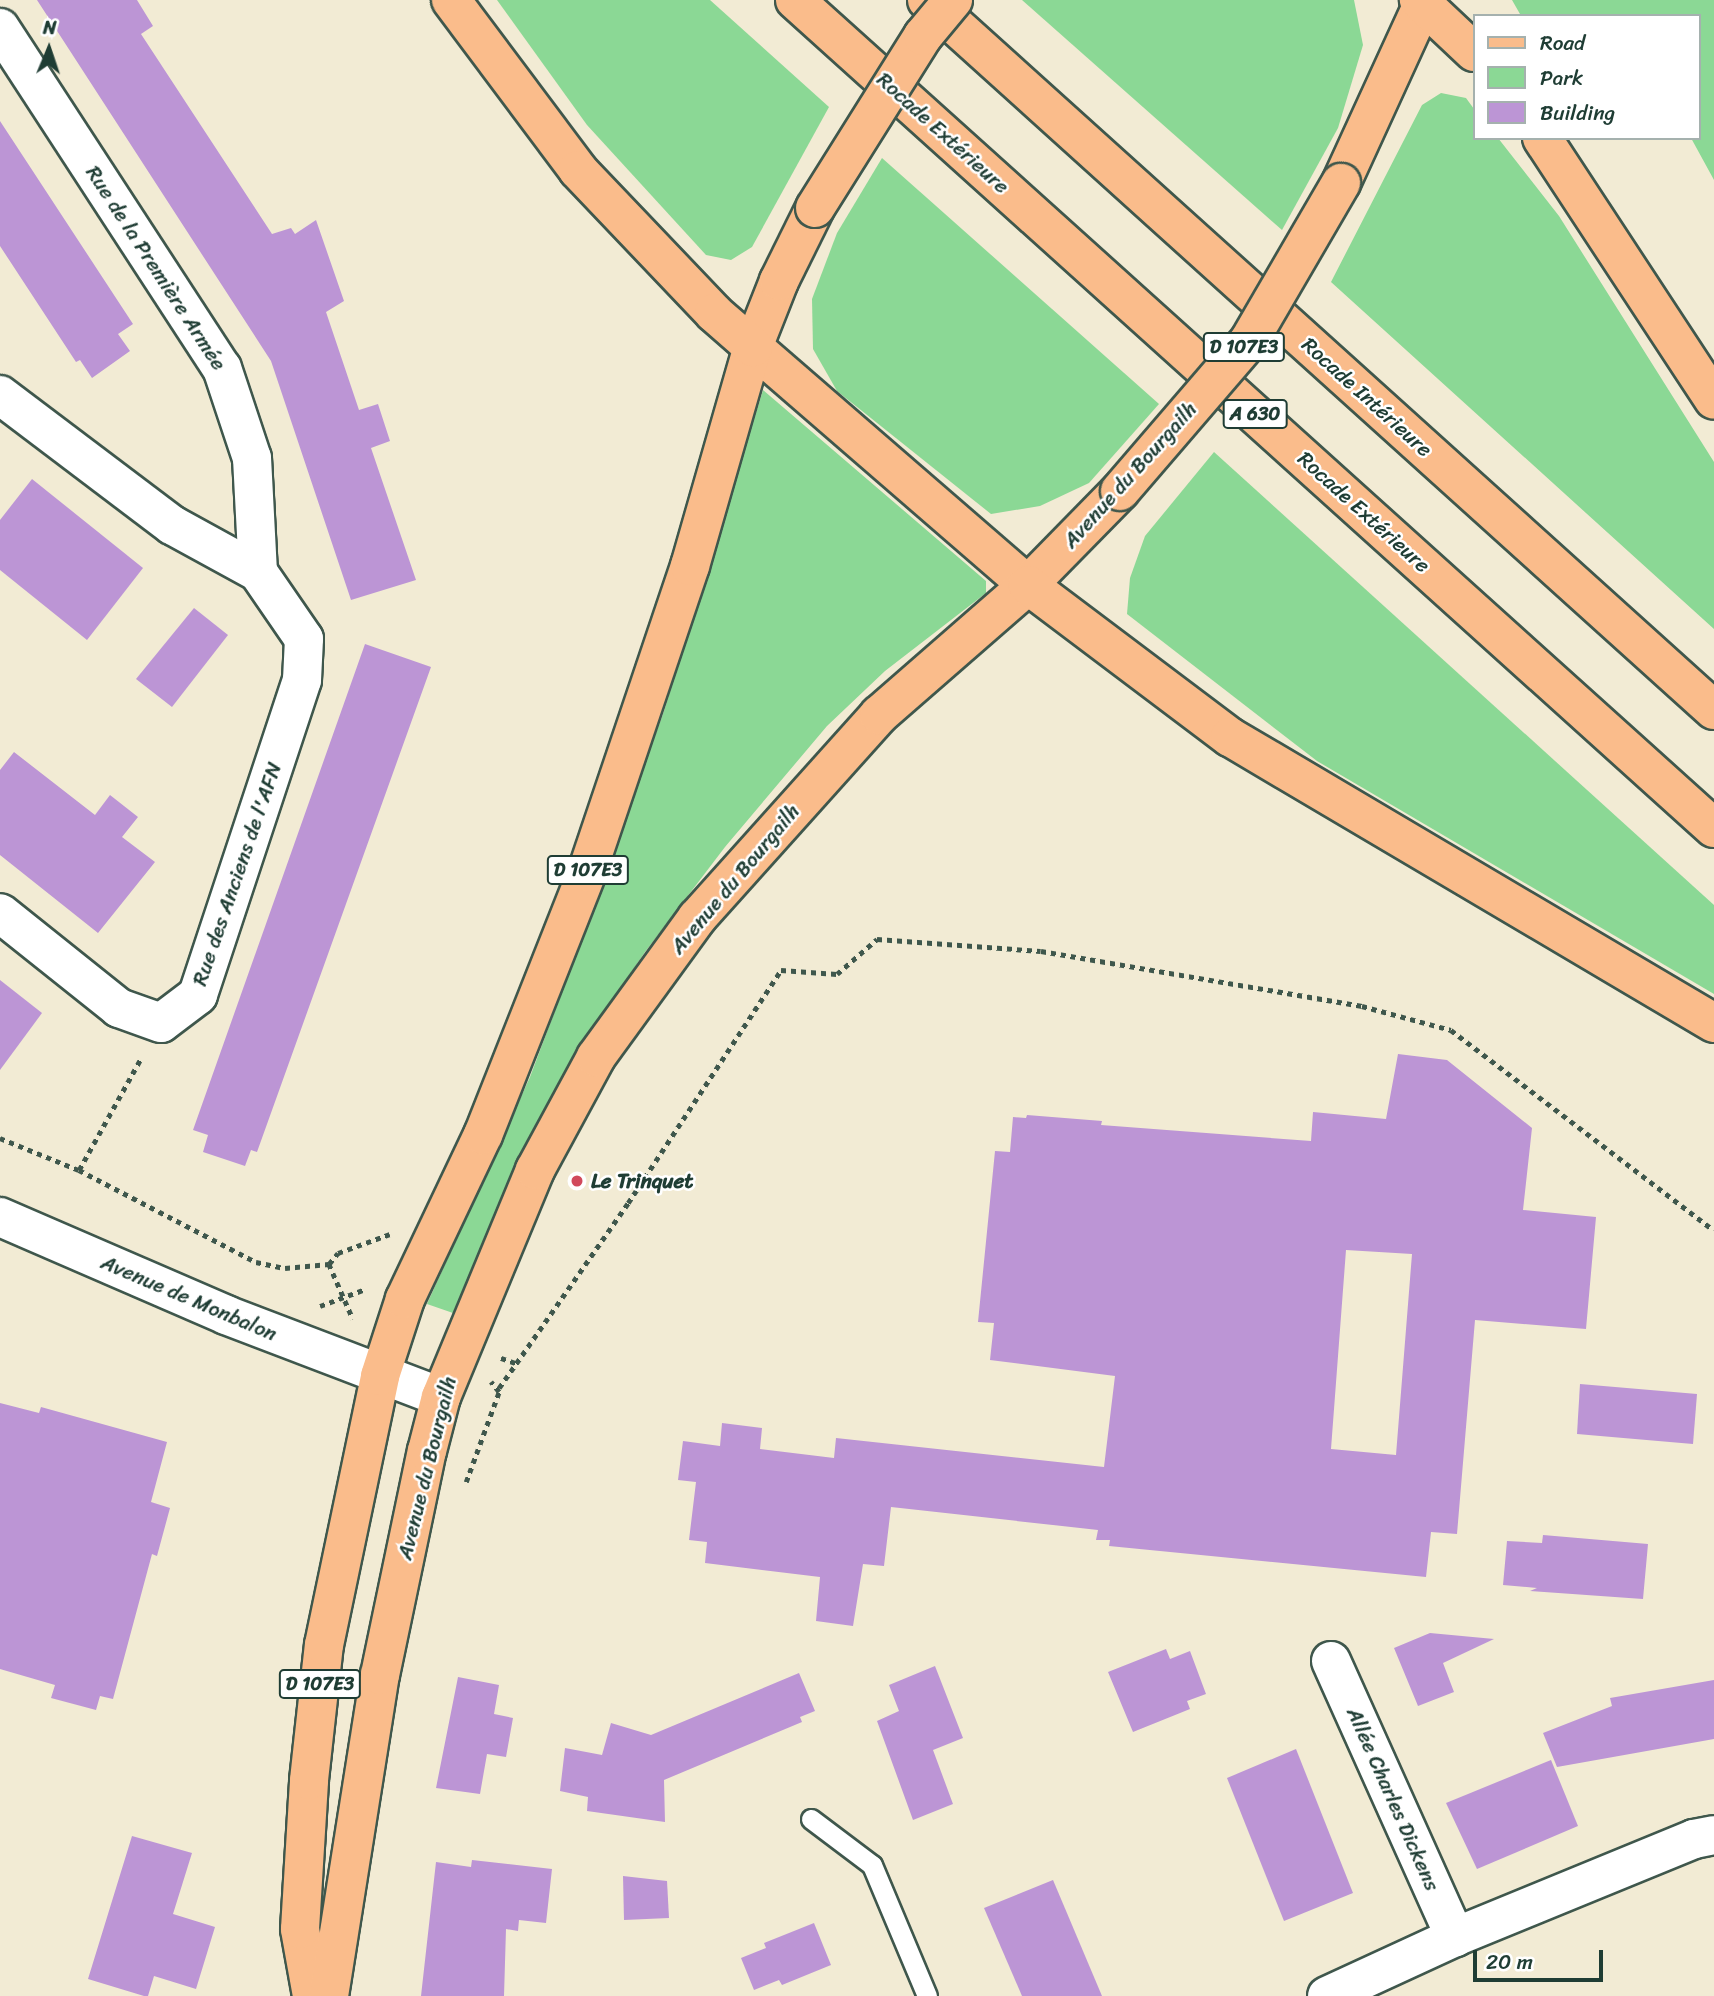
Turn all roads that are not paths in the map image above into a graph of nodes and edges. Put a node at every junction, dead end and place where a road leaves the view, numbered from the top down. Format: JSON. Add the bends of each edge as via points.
{"nodes":[{"id":1,"x":451,"y":0,"type":"edge"},
{"id":2,"x":795,"y":0,"type":"edge"},
{"id":3,"x":927,"y":0,"type":"edge"},
{"id":4,"x":953,"y":0,"type":"edge"},
{"id":5,"x":1421,"y":2,"type":"edge"},
{"id":6,"x":0,"y":28,"type":"edge"},
{"id":7,"x":1472,"y":50,"type":"edge"},
{"id":8,"x":1543,"y":140,"type":"edge"},
{"id":9,"x":753,"y":347,"type":"junction"},
{"id":10,"x":0,"y":395,"type":"edge"},
{"id":11,"x":1714,"y":400,"type":"edge"},
{"id":12,"x":258,"y":572,"type":"junction"},
{"id":13,"x":1028,"y":585,"type":"junction"},
{"id":14,"x":1714,"y":710,"type":"edge"},
{"id":15,"x":1714,"y":828,"type":"edge"},
{"id":16,"x":0,"y":913,"type":"edge"},
{"id":17,"x":1714,"y":1023,"type":"edge"},
{"id":18,"x":0,"y":1217,"type":"edge"},
{"id":19,"x":385,"y":1358,"type":"junction"},
{"id":20,"x":441,"y":1397,"type":"junction"},
{"id":21,"x":1331,"y":1661,"type":"dead end"},
{"id":22,"x":811,"y":1819,"type":"dead end"},
{"id":23,"x":1714,"y":1835,"type":"edge"},
{"id":24,"x":1455,"y":1937,"type":"junction"},
{"id":25,"x":312,"y":1996,"type":"edge"},
{"id":26,"x":329,"y":1996,"type":"edge"},
{"id":27,"x":927,"y":1996,"type":"edge"},
{"id":28,"x":1327,"y":1996,"type":"edge"}],
"edges":[{"from":1,"to":9,"type":"main road","via":[[578,170],[714,313]]},
{"from":2,"to":15,"type":"main road","name":"Rocade Extérieure","number":"A 630"},
{"from":3,"to":14,"type":"main road","name":"Rocade Intérieure"},
{"from":4,"to":9,"type":"main road","number":"D 107E3","bridge":true,"via":[[923,36],[815,208]]},
{"from":5,"to":7,"type":"main road"},
{"from":5,"to":13,"type":"main road","name":"Avenue du Bourgailh","number":"D 107E3","bridge":true,"via":[[1341,183],[1249,341],[1120,491]]},
{"from":6,"to":12,"type":"street","name":"Rue de la Première Armée","via":[[222,368],[252,458]]},
{"from":8,"to":11,"type":"main road"},
{"from":9,"to":13,"type":"main road"},
{"from":9,"to":19,"type":"main road","number":"D 107E3","via":[[690,566],[587,872],[483,1135],[405,1299]]},
{"from":10,"to":12,"type":"street","via":[[172,525]]},
{"from":12,"to":16,"type":"street","name":"Rue des Anciens de l'AFN","via":[[304,639],[302,680],[198,995],[161,1023],[119,1008]]},
{"from":13,"to":17,"type":"main road","via":[[1230,737]]},
{"from":13,"to":20,"type":"main road","name":"Avenue du Bourgailh","number":"D 107E3","via":[[879,715],[697,918],[612,1035],[535,1170]]},
{"from":18,"to":19,"type":"street","name":"Avenue de Monbalon"},
{"from":19,"to":20,"type":"street","name":"Avenue de Monbalon"},
{"from":19,"to":25,"type":"main road","number":"D 107E3","via":[[324,1645],[309,1780],[300,1929]]},
{"from":20,"to":26,"type":"main road","name":"Avenue du Bourgailh","number":"D 107E3","via":[[380,1675]]},
{"from":21,"to":24,"type":"street","name":"Allée Charles Dickens"},
{"from":22,"to":27,"type":"lane","via":[[872,1865]]},
{"from":23,"to":24,"type":"street","via":[[1694,1839]]},
{"from":24,"to":28,"type":"street"}]}
